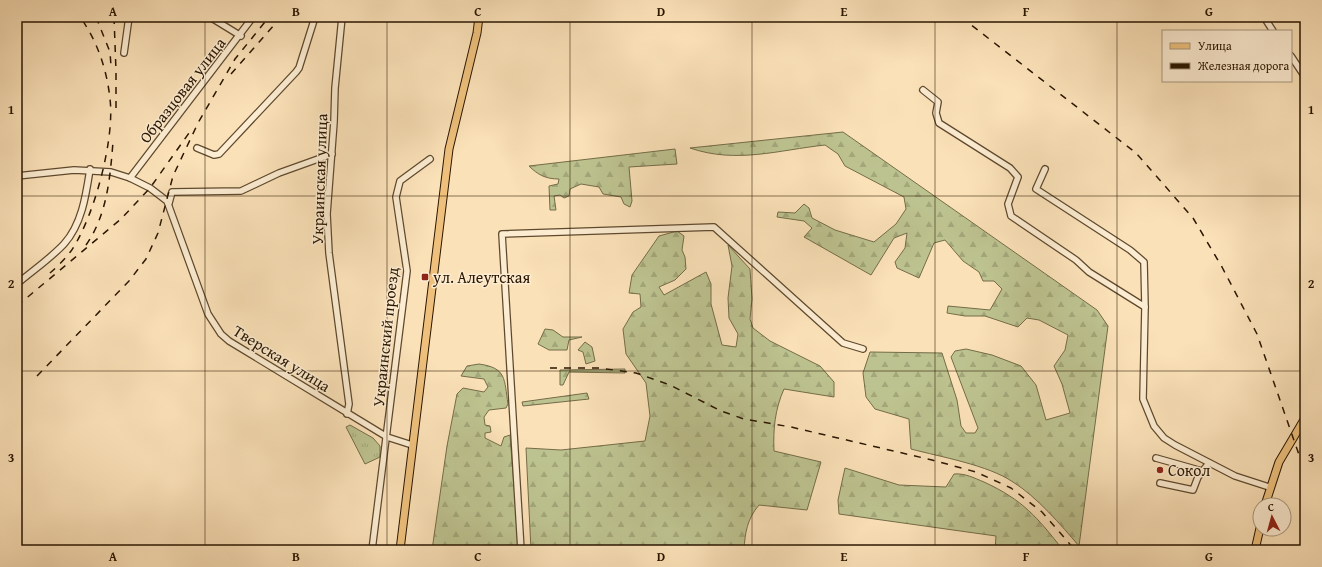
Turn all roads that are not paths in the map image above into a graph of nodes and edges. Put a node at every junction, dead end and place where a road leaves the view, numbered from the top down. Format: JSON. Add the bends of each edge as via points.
{"nodes":[{"id":1,"x":129,"y":17,"type":"edge"},
{"id":2,"x":210,"y":17,"type":"edge"},
{"id":3,"x":253,"y":17,"type":"edge"},
{"id":4,"x":315,"y":17,"type":"edge"},
{"id":5,"x":342,"y":17,"type":"edge"},
{"id":6,"x":479,"y":17,"type":"edge"},
{"id":7,"x":1264,"y":17,"type":"edge"},
{"id":8,"x":1273,"y":30,"type":"edge"},
{"id":9,"x":240,"y":36,"type":"junction"},
{"id":10,"x":124,"y":53,"type":"dead end"},
{"id":11,"x":1292,"y":58,"type":"edge"},
{"id":12,"x":1305,"y":77,"type":"edge"},
{"id":13,"x":923,"y":90,"type":"dead end"},
{"id":14,"x":197,"y":148,"type":"dead end"},
{"id":15,"x":332,"y":154,"type":"junction"},
{"id":16,"x":430,"y":160,"type":"dead end"},
{"id":17,"x":1045,"y":169,"type":"dead end"},
{"id":18,"x":90,"y":170,"type":"junction"},
{"id":19,"x":17,"y":176,"type":"edge"},
{"id":20,"x":130,"y":178,"type":"junction"},
{"id":21,"x":169,"y":203,"type":"junction"},
{"id":22,"x":17,"y":284,"type":"edge"},
{"id":23,"x":1145,"y":307,"type":"junction"},
{"id":24,"x":863,"y":349,"type":"dead end"},
{"id":25,"x":347,"y":414,"type":"junction"},
{"id":26,"x":1305,"y":418,"type":"edge"},
{"id":27,"x":387,"y":437,"type":"junction"},
{"id":28,"x":412,"y":446,"type":"junction"},
{"id":29,"x":1156,"y":458,"type":"dead end"},
{"id":30,"x":1209,"y":462,"type":"junction"},
{"id":31,"x":1202,"y":471,"type":"junction"},
{"id":32,"x":1160,"y":483,"type":"dead end"},
{"id":33,"x":1269,"y":487,"type":"junction"},
{"id":34,"x":1267,"y":497,"type":"edge"},
{"id":35,"x":1258,"y":537,"type":"edge"},
{"id":36,"x":372,"y":550,"type":"edge"},
{"id":37,"x":400,"y":550,"type":"edge"},
{"id":38,"x":521,"y":550,"type":"edge"},
{"id":39,"x":1255,"y":550,"type":"edge"}],
"edges":[{"from":1,"to":10,"type":"street"},
{"from":2,"to":9,"type":"street"},
{"from":3,"to":9,"type":"street","name":"Образцовая улица"},
{"from":4,"to":14,"type":"street","via":[[296,72],[219,154]]},
{"from":5,"to":15,"type":"street","name":"Украинская улица"},
{"from":6,"to":28,"type":"main road","via":[[449,149]]},
{"from":7,"to":8,"type":"street"},
{"from":9,"to":20,"type":"street","name":"Образцовая улица"},
{"from":11,"to":12,"type":"street"},
{"from":13,"to":23,"type":"street","via":[[938,102],[936,114],[940,122],[1010,168],[1018,177],[1008,204],[1011,216],[1076,260],[1089,272]]},
{"from":15,"to":21,"type":"street","via":[[279,173],[241,191],[172,192]]},
{"from":15,"to":25,"type":"street","name":"Украинская улица","via":[[327,214],[329,253],[349,404]]},
{"from":16,"to":27,"type":"street","name":"Украинский проезд","via":[[400,181],[396,197],[407,272]]},
{"from":17,"to":23,"type":"street","via":[[1036,189],[1130,250],[1144,262]]},
{"from":18,"to":19,"type":"street"},
{"from":18,"to":20,"type":"street","via":[[111,172]]},
{"from":18,"to":22,"type":"street","via":[[79,218],[67,239]]},
{"from":20,"to":21,"type":"street","via":[[150,188]]},
{"from":21,"to":25,"type":"street","name":"Тверская улица","via":[[208,314],[221,334],[228,341]]},
{"from":23,"to":30,"type":"street","via":[[1142,399],[1148,414],[1164,438]]},
{"from":24,"to":38,"type":"street","via":[[843,343],[714,227],[502,234]]},
{"from":25,"to":27,"type":"street","name":"Тверская улица"},
{"from":26,"to":33,"type":"main road","via":[[1279,462]]},
{"from":27,"to":28,"type":"street","name":"Тверская улица"},
{"from":27,"to":36,"type":"street","name":"Украинский проезд"},
{"from":28,"to":37,"type":"main road"},
{"from":29,"to":31,"type":"street"},
{"from":30,"to":31,"type":"street"},
{"from":30,"to":33,"type":"street","via":[[1235,476]]},
{"from":31,"to":32,"type":"street","via":[[1193,490]]},
{"from":33,"to":34,"type":"main road"},
{"from":35,"to":39,"type":"main road"}]}
